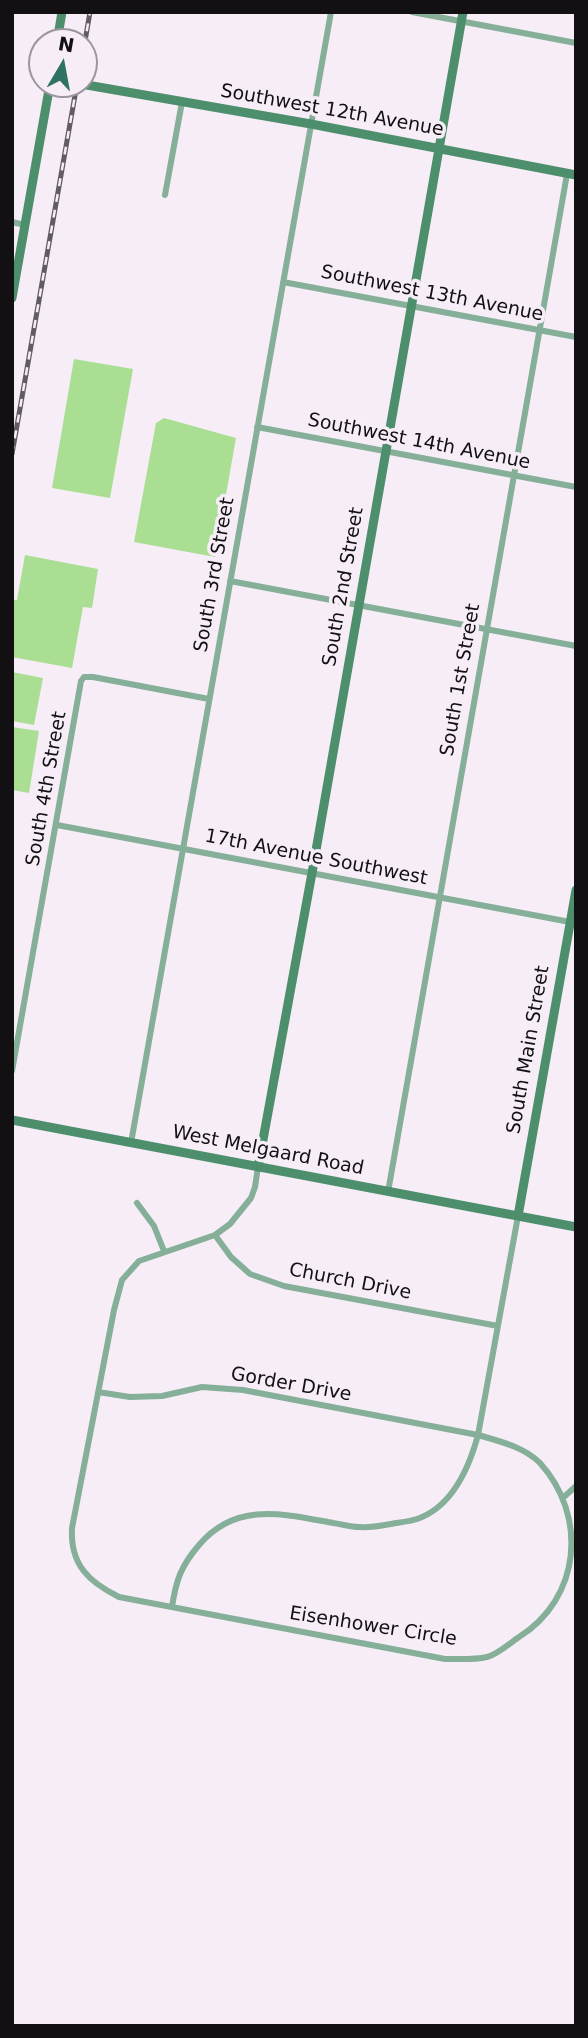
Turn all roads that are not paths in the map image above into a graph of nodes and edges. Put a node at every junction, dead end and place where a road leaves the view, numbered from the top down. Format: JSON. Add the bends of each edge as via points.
{"nodes":[{"id":1,"x":331,"y":12,"type":"edge"},
{"id":2,"x":412,"y":12,"type":"edge"},
{"id":3,"x":462,"y":17,"type":"edge"},
{"id":4,"x":576,"y":43,"type":"edge"},
{"id":5,"x":98,"y":87,"type":"edge"},
{"id":6,"x":48,"y":98,"type":"edge"},
{"id":7,"x":182,"y":102,"type":"junction"},
{"id":8,"x":311,"y":124,"type":"junction"},
{"id":9,"x":439,"y":148,"type":"junction"},
{"id":10,"x":572,"y":174,"type":"edge"},
{"id":11,"x":165,"y":195,"type":"dead end"},
{"id":12,"x":12,"y":222,"type":"edge"},
{"id":13,"x":25,"y":225,"type":"junction"},
{"id":14,"x":283,"y":282,"type":"junction"},
{"id":15,"x":12,"y":298,"type":"edge"},
{"id":16,"x":411,"y":306,"type":"junction"},
{"id":17,"x":539,"y":330,"type":"junction"},
{"id":18,"x":576,"y":337,"type":"edge"},
{"id":19,"x":257,"y":427,"type":"junction"},
{"id":20,"x":385,"y":451,"type":"junction"},
{"id":21,"x":513,"y":476,"type":"junction"},
{"id":22,"x":576,"y":487,"type":"edge"},
{"id":23,"x":230,"y":581,"type":"junction"},
{"id":24,"x":358,"y":606,"type":"junction"},
{"id":25,"x":486,"y":630,"type":"junction"},
{"id":26,"x":576,"y":646,"type":"edge"},
{"id":27,"x":209,"y":699,"type":"junction"},
{"id":28,"x":57,"y":825,"type":"junction"},
{"id":29,"x":183,"y":849,"type":"junction"},
{"id":30,"x":312,"y":873,"type":"junction"},
{"id":31,"x":576,"y":890,"type":"edge"},
{"id":32,"x":439,"y":897,"type":"junction"},
{"id":33,"x":573,"y":923,"type":"edge"},
{"id":34,"x":12,"y":1071,"type":"edge"},
{"id":35,"x":12,"y":1120,"type":"edge"},
{"id":36,"x":131,"y":1143,"type":"junction"},
{"id":37,"x":258,"y":1167,"type":"junction"},
{"id":38,"x":388,"y":1192,"type":"junction"},
{"id":39,"x":137,"y":1203,"type":"dead end"},
{"id":40,"x":517,"y":1216,"type":"junction"},
{"id":41,"x":576,"y":1227,"type":"edge"},
{"id":42,"x":215,"y":1235,"type":"junction"},
{"id":43,"x":164,"y":1251,"type":"junction"},
{"id":44,"x":498,"y":1326,"type":"junction"},
{"id":45,"x":98,"y":1392,"type":"junction"},
{"id":46,"x":478,"y":1436,"type":"junction"},
{"id":47,"x":576,"y":1486,"type":"edge"},
{"id":48,"x":565,"y":1496,"type":"junction"},
{"id":49,"x":172,"y":1607,"type":"junction"}],
"edges":[{"from":1,"to":8,"type":"street","name":"South 3rd Street"},
{"from":2,"to":3,"type":"street"},
{"from":3,"to":4,"type":"street"},
{"from":3,"to":9,"type":"street","name":"South 2nd Street"},
{"from":5,"to":7,"type":"street","name":"Southwest 12th Avenue"},
{"from":6,"to":13,"type":"street"},
{"from":7,"to":8,"type":"street","name":"Southwest 12th Avenue"},
{"from":7,"to":11,"type":"street"},
{"from":8,"to":9,"type":"street","name":"Southwest 12th Avenue"},
{"from":8,"to":14,"type":"street","name":"South 3rd Street"},
{"from":9,"to":10,"type":"street","name":"Southwest 12th Avenue"},
{"from":9,"to":16,"type":"street","name":"South 2nd Street"},
{"from":10,"to":17,"type":"street","name":"South 1st Street"},
{"from":12,"to":13,"type":"street"},
{"from":13,"to":15,"type":"street"},
{"from":14,"to":16,"type":"street","name":"Southwest 13th Avenue"},
{"from":14,"to":19,"type":"street","name":"South 3rd Street"},
{"from":16,"to":17,"type":"street","name":"Southwest 13th Avenue"},
{"from":16,"to":20,"type":"street","name":"South 2nd Street"},
{"from":17,"to":18,"type":"street","name":"Southwest 13th Avenue"},
{"from":17,"to":21,"type":"street","name":"South 1st Street"},
{"from":19,"to":20,"type":"street","name":"Southwest 14th Avenue"},
{"from":19,"to":23,"type":"street","name":"South 3rd Street"},
{"from":20,"to":21,"type":"street","name":"Southwest 14th Avenue"},
{"from":20,"to":24,"type":"street","name":"South 2nd Street"},
{"from":21,"to":22,"type":"street","name":"Southwest 14th Avenue"},
{"from":21,"to":25,"type":"street","name":"South 1st Street"},
{"from":23,"to":24,"type":"street"},
{"from":23,"to":27,"type":"street","name":"South 3rd Street"},
{"from":24,"to":25,"type":"street"},
{"from":24,"to":30,"type":"street","name":"South 2nd Street"},
{"from":25,"to":26,"type":"street"},
{"from":25,"to":32,"type":"street","name":"South 1st Street"},
{"from":27,"to":28,"type":"street","name":"South 4th Street","via":[[83,677]]},
{"from":27,"to":29,"type":"street","name":"South 3rd Street"},
{"from":28,"to":29,"type":"street","name":"17th Avenue Southwest"},
{"from":28,"to":34,"type":"street","name":"South 4th Street"},
{"from":29,"to":30,"type":"street","name":"17th Avenue Southwest"},
{"from":29,"to":36,"type":"street","name":"South 3rd Street"},
{"from":30,"to":32,"type":"street","name":"17th Avenue Southwest"},
{"from":30,"to":37,"type":"street","name":"South 2nd Street"},
{"from":31,"to":33,"type":"street","name":"South Main Street"},
{"from":32,"to":33,"type":"street","name":"17th Avenue Southwest"},
{"from":32,"to":38,"type":"street","name":"South 1st Street"},
{"from":33,"to":40,"type":"street","name":"South Main Street"},
{"from":35,"to":36,"type":"street","name":"West Melgaard Road"},
{"from":36,"to":37,"type":"street","name":"West Melgaard Road"},
{"from":37,"to":38,"type":"street","name":"West Melgaard Road"},
{"from":37,"to":42,"type":"street","name":"Eisenhower Circle","via":[[251,1198]]},
{"from":38,"to":40,"type":"street","name":"West Melgaard Road"},
{"from":39,"to":43,"type":"street","via":[[154,1226]]},
{"from":40,"to":41,"type":"street","name":"West Melgaard Road"},
{"from":40,"to":44,"type":"street"},
{"from":42,"to":43,"type":"street","name":"Eisenhower Circle"},
{"from":42,"to":44,"type":"street","name":"Church Drive","via":[[250,1274],[284,1286]]},
{"from":43,"to":45,"type":"street","name":"Eisenhower Circle","via":[[139,1261],[122,1280]]},
{"from":44,"to":46,"type":"street"},
{"from":45,"to":46,"type":"street","name":"Gorder Drive","via":[[130,1398],[202,1387],[243,1390]]},
{"from":45,"to":49,"type":"street","name":"Eisenhower Circle","via":[[72,1528],[80,1566],[97,1586],[119,1597]]},
{"from":46,"to":48,"type":"street","name":"Eisenhower Circle","via":[[507,1443],[540,1462]]},
{"from":46,"to":49,"type":"street","via":[[452,1494],[419,1518],[359,1527],[280,1513],[239,1517],[221,1525],[206,1536],[178,1575]]},
{"from":47,"to":48,"type":"street"},
{"from":48,"to":49,"type":"street","name":"Eisenhower Circle","via":[[575,1545],[569,1573],[552,1607],[533,1629],[488,1657],[444,1660]]}]}
